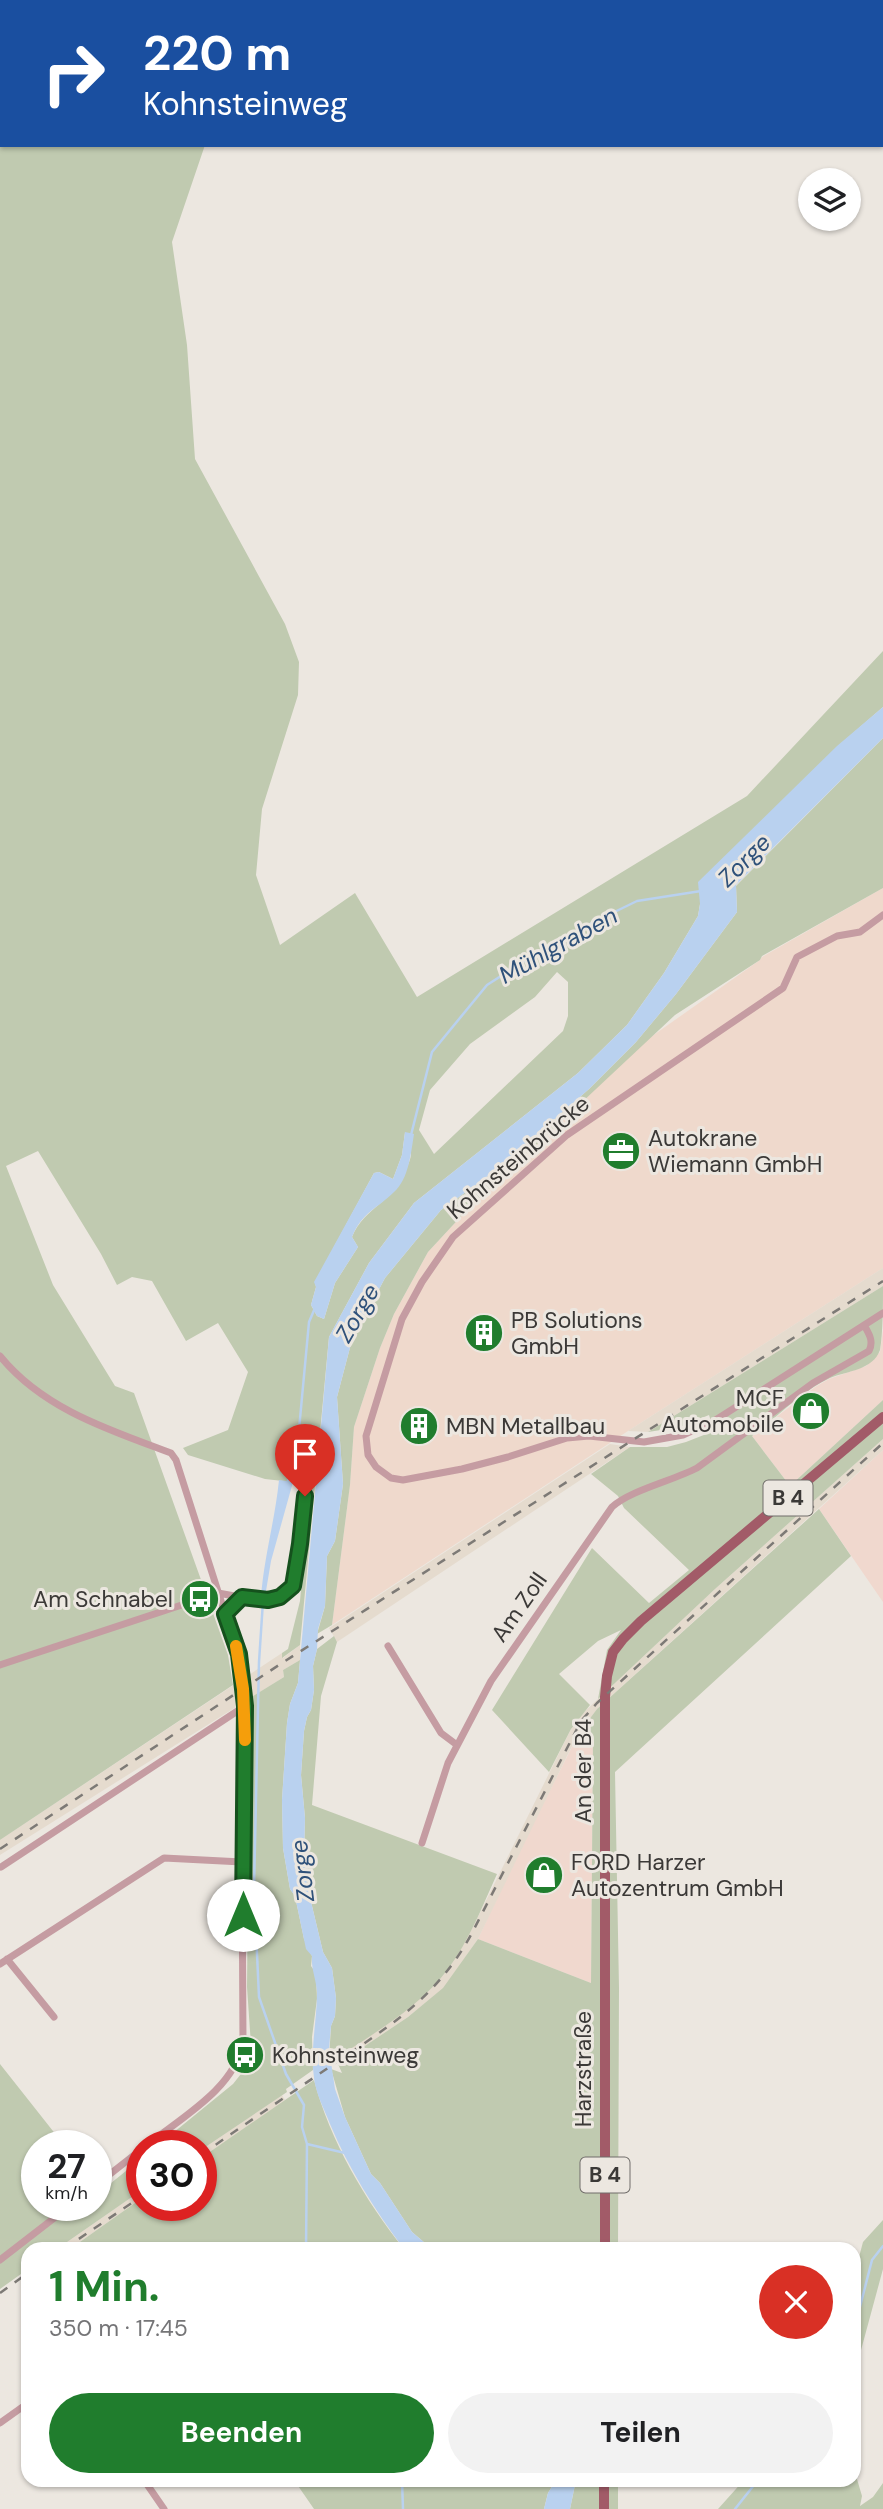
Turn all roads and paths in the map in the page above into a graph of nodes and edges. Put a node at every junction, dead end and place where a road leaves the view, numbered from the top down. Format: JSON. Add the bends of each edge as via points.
{"nodes":[{"id":1,"x":883,"y":915,"type":"edge"},
{"id":2,"x":883,"y":1313,"type":"edge"},
{"id":3,"x":864,"y":1325,"type":"junction"},
{"id":4,"x":0,"y":1356,"type":"edge"},
{"id":5,"x":883,"y":1417,"type":"edge"},
{"id":6,"x":305,"y":1496,"type":"dead end"},
{"id":7,"x":218,"y":1593,"type":"junction"},
{"id":8,"x":242,"y":1597,"type":"junction"},
{"id":9,"x":225,"y":1614,"type":"junction"},
{"id":10,"x":388,"y":1646,"type":"dead end"},
{"id":11,"x":0,"y":1665,"type":"edge"},
{"id":12,"x":245,"y":1706,"type":"junction"},
{"id":13,"x":457,"y":1745,"type":"junction"},
{"id":14,"x":422,"y":1843,"type":"dead end"},
{"id":15,"x":242,"y":1862,"type":"junction"},
{"id":16,"x":1,"y":1867,"type":"edge"},
{"id":17,"x":4,"y":1962,"type":"edge"},
{"id":18,"x":604,"y":1972,"type":"joint"},
{"id":19,"x":54,"y":2017,"type":"dead end"},
{"id":20,"x":166,"y":2130,"type":"edge"},
{"id":21,"x":126,"y":2162,"type":"edge"},
{"id":22,"x":112,"y":2172,"type":"edge"},
{"id":23,"x":50,"y":2221,"type":"edge"},
{"id":24,"x":23,"y":2242,"type":"edge"},
{"id":25,"x":605,"y":2242,"type":"edge"},
{"id":26,"x":21,"y":2244,"type":"edge"},
{"id":27,"x":0,"y":2260,"type":"edge"},
{"id":28,"x":21,"y":2408,"type":"edge"},
{"id":29,"x":0,"y":2423,"type":"edge"},
{"id":30,"x":149,"y":2487,"type":"edge"},
{"id":31,"x":604,"y":2487,"type":"edge"},
{"id":32,"x":164,"y":2509,"type":"edge"},
{"id":33,"x":604,"y":2509,"type":"edge"}],
"edges":[{"from":1,"to":3,"type":"street","name":"Kohnsteinbrücke","via":[[860,932],[837,936],[797,957],[783,988],[567,1135],[453,1237],[402,1319],[366,1436],[368,1455],[383,1473],[403,1480],[508,1457],[567,1438],[665,1440],[697,1430]]},
{"from":2,"to":3,"type":"street","name":"Kohnsteinbrücke"},
{"from":3,"to":13,"type":"street","name":"Am Zoll","via":[[871,1338],[869,1351],[813,1383],[696,1468],[623,1498],[612,1507],[491,1681]]},
{"from":4,"to":7,"type":"street","via":[[31,1386],[83,1419],[171,1453]]},
{"from":5,"to":18,"type":"main road","name":"An der B4","number":"B 4","via":[[622,1639],[613,1652],[605,1697]]},
{"from":6,"to":8,"type":"street","via":[[293,1586],[268,1600]]},
{"from":7,"to":8,"type":"street"},
{"from":7,"to":9,"type":"street"},
{"from":7,"to":11,"type":"street"},
{"from":8,"to":9,"type":"street"},
{"from":9,"to":12,"type":"street","via":[[239,1654]]},
{"from":10,"to":13,"type":"street","via":[[441,1733]]},
{"from":12,"to":15,"type":"street"},
{"from":12,"to":16,"type":"street"},
{"from":13,"to":14,"type":"street","name":"Am Zoll"},
{"from":15,"to":17,"type":"street","via":[[164,1858]]},
{"from":15,"to":20,"type":"street","via":[[244,2022],[240,2059],[223,2084]]},
{"from":17,"to":19,"type":"street"},
{"from":18,"to":25,"type":"main road","name":"Harzstraße","number":"B 4"},
{"from":21,"to":22,"type":"street"},
{"from":23,"to":24,"type":"street"},
{"from":26,"to":27,"type":"street"},
{"from":28,"to":29,"type":"street"},
{"from":30,"to":32,"type":"street"},
{"from":31,"to":33,"type":"main road"}]}
